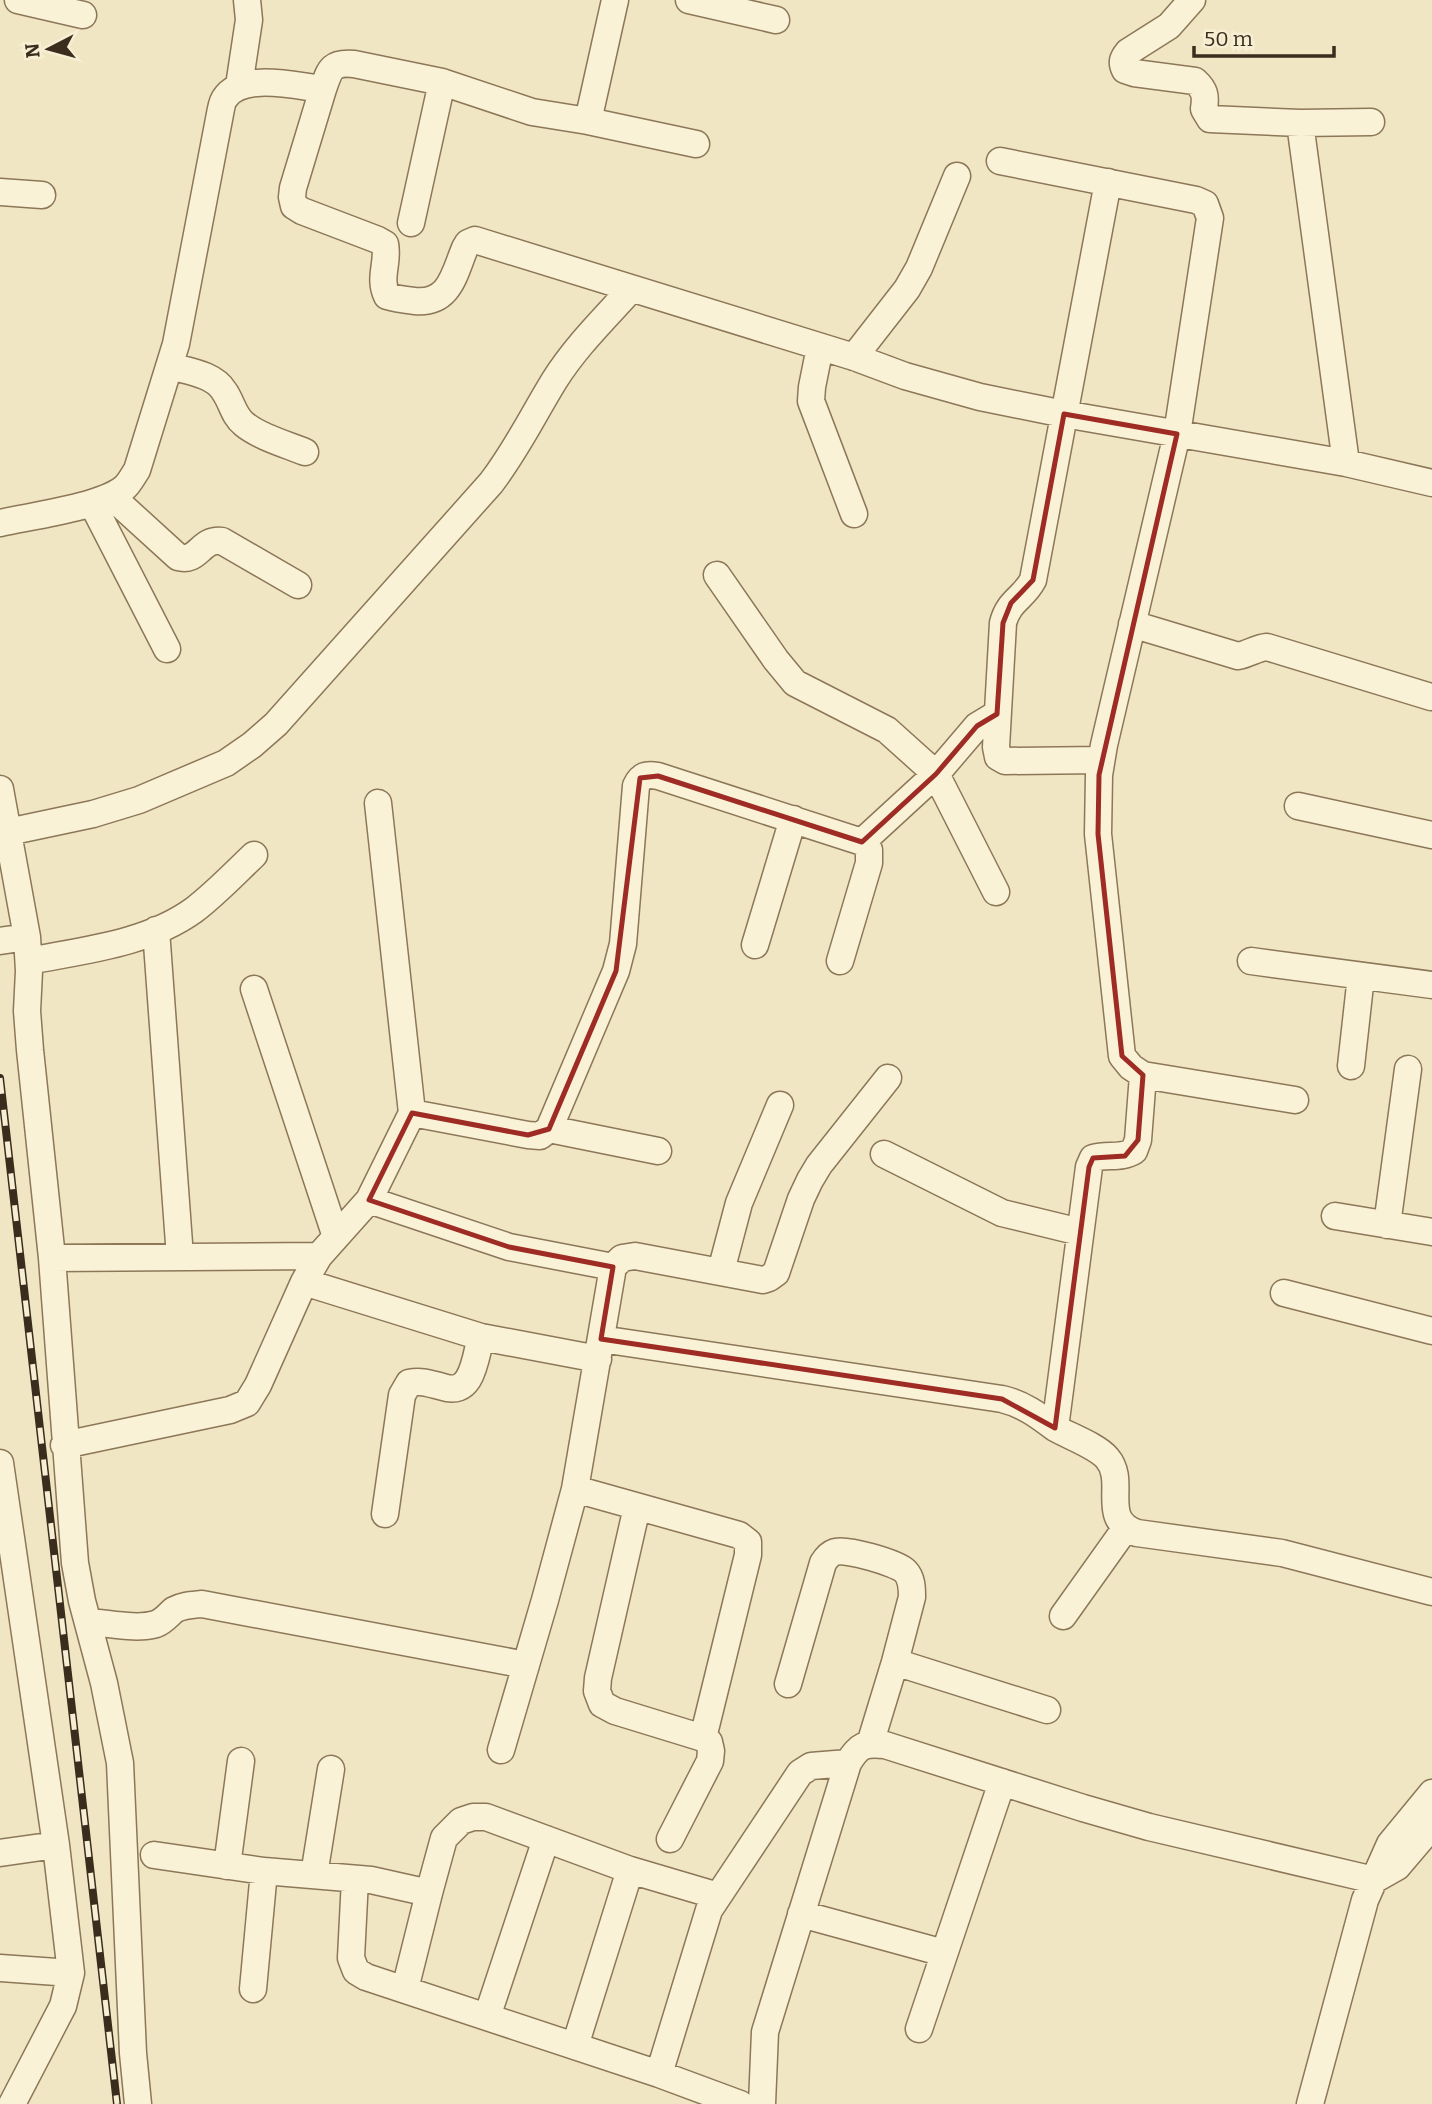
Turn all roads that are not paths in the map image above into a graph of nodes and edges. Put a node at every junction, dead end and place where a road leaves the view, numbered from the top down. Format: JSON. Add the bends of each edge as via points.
{"nodes":[{"id":1,"x":18,"y":0,"type":"edge"},
{"id":2,"x":247,"y":0,"type":"edge"},
{"id":3,"x":615,"y":0,"type":"edge"},
{"id":4,"x":689,"y":0,"type":"edge"},
{"id":5,"x":1192,"y":0,"type":"edge"},
{"id":6,"x":83,"y":15,"type":"dead end"},
{"id":7,"x":776,"y":20,"type":"dead end"},
{"id":8,"x":442,"y":82,"type":"junction"},
{"id":9,"x":239,"y":86,"type":"junction"},
{"id":10,"x":323,"y":89,"type":"junction"},
{"id":11,"x":588,"y":121,"type":"junction"},
{"id":12,"x":1371,"y":122,"type":"dead end"},
{"id":13,"x":1300,"y":123,"type":"junction"},
{"id":14,"x":696,"y":144,"type":"dead end"},
{"id":15,"x":1000,"y":161,"type":"dead end"},
{"id":16,"x":957,"y":176,"type":"dead end"},
{"id":17,"x":1108,"y":181,"type":"junction"},
{"id":18,"x":0,"y":192,"type":"edge"},
{"id":19,"x":42,"y":195,"type":"dead end"},
{"id":20,"x":411,"y":223,"type":"dead end"},
{"id":21,"x":631,"y":289,"type":"junction"},
{"id":22,"x":820,"y":347,"type":"junction"},
{"id":23,"x":854,"y":357,"type":"junction"},
{"id":24,"x":170,"y":366,"type":"junction"},
{"id":25,"x":1064,"y":414,"type":"junction"},
{"id":26,"x":1177,"y":434,"type":"junction"},
{"id":27,"x":304,"y":452,"type":"dead end"},
{"id":28,"x":1346,"y":463,"type":"junction"},
{"id":29,"x":1432,"y":483,"type":"edge"},
{"id":30,"x":102,"y":500,"type":"junction"},
{"id":31,"x":854,"y":514,"type":"dead end"},
{"id":32,"x":0,"y":523,"type":"edge"},
{"id":33,"x":717,"y":575,"type":"dead end"},
{"id":34,"x":298,"y":585,"type":"dead end"},
{"id":35,"x":1132,"y":624,"type":"junction"},
{"id":36,"x":167,"y":649,"type":"dead end"},
{"id":37,"x":1431,"y":696,"type":"edge"},
{"id":38,"x":998,"y":714,"type":"junction"},
{"id":39,"x":1101,"y":760,"type":"junction"},
{"id":40,"x":936,"y":774,"type":"junction"},
{"id":41,"x":0,"y":789,"type":"edge"},
{"id":42,"x":378,"y":803,"type":"dead end"},
{"id":43,"x":1298,"y":806,"type":"dead end"},
{"id":44,"x":793,"y":820,"type":"junction"},
{"id":45,"x":8,"y":832,"type":"junction"},
{"id":46,"x":1432,"y":835,"type":"edge"},
{"id":47,"x":862,"y":842,"type":"junction"},
{"id":48,"x":254,"y":855,"type":"dead end"},
{"id":49,"x":996,"y":892,"type":"dead end"},
{"id":50,"x":156,"y":930,"type":"junction"},
{"id":51,"x":0,"y":941,"type":"edge"},
{"id":52,"x":755,"y":945,"type":"dead end"},
{"id":53,"x":28,"y":949,"type":"junction"},
{"id":54,"x":840,"y":961,"type":"dead end"},
{"id":55,"x":1251,"y":961,"type":"dead end"},
{"id":56,"x":1361,"y":976,"type":"junction"},
{"id":57,"x":1432,"y":985,"type":"edge"},
{"id":58,"x":254,"y":989,"type":"dead end"},
{"id":59,"x":1351,"y":1066,"type":"dead end"},
{"id":60,"x":1408,"y":1069,"type":"dead end"},
{"id":61,"x":1143,"y":1075,"type":"junction"},
{"id":62,"x":888,"y":1078,"type":"dead end"},
{"id":63,"x":1295,"y":1100,"type":"dead end"},
{"id":64,"x":780,"y":1105,"type":"dead end"},
{"id":65,"x":412,"y":1113,"type":"junction"},
{"id":66,"x":549,"y":1129,"type":"junction"},
{"id":67,"x":657,"y":1150,"type":"dead end"},
{"id":68,"x":884,"y":1154,"type":"dead end"},
{"id":69,"x":369,"y":1200,"type":"junction"},
{"id":70,"x":1335,"y":1216,"type":"dead end"},
{"id":71,"x":1387,"y":1225,"type":"junction"},
{"id":72,"x":1432,"y":1232,"type":"edge"},
{"id":73,"x":1080,"y":1233,"type":"junction"},
{"id":74,"x":327,"y":1246,"type":"junction"},
{"id":75,"x":180,"y":1257,"type":"junction"},
{"id":76,"x":52,"y":1258,"type":"junction"},
{"id":77,"x":612,"y":1268,"type":"junction"},
{"id":78,"x":721,"y":1271,"type":"junction"},
{"id":79,"x":304,"y":1282,"type":"junction"},
{"id":80,"x":1284,"y":1293,"type":"dead end"},
{"id":81,"x":1432,"y":1331,"type":"edge"},
{"id":82,"x":481,"y":1337,"type":"junction"},
{"id":83,"x":600,"y":1349,"type":"junction"},
{"id":84,"x":1055,"y":1428,"type":"junction"},
{"id":85,"x":64,"y":1445,"type":"junction"},
{"id":86,"x":0,"y":1463,"type":"edge"},
{"id":87,"x":575,"y":1489,"type":"junction"},
{"id":88,"x":637,"y":1507,"type":"junction"},
{"id":89,"x":385,"y":1514,"type":"dead end"},
{"id":90,"x":1125,"y":1529,"type":"junction"},
{"id":91,"x":1432,"y":1592,"type":"edge"},
{"id":92,"x":1063,"y":1616,"type":"dead end"},
{"id":93,"x":88,"y":1622,"type":"junction"},
{"id":94,"x":895,"y":1662,"type":"junction"},
{"id":95,"x":526,"y":1665,"type":"junction"},
{"id":96,"x":788,"y":1684,"type":"dead end"},
{"id":97,"x":1046,"y":1710,"type":"dead end"},
{"id":98,"x":704,"y":1738,"type":"junction"},
{"id":99,"x":870,"y":1744,"type":"junction"},
{"id":100,"x":500,"y":1750,"type":"dead end"},
{"id":101,"x":241,"y":1760,"type":"dead end"},
{"id":102,"x":848,"y":1763,"type":"junction"},
{"id":103,"x":331,"y":1769,"type":"dead end"},
{"id":104,"x":1002,"y":1782,"type":"junction"},
{"id":105,"x":1432,"y":1793,"type":"edge"},
{"id":106,"x":1432,"y":1826,"type":"edge"},
{"id":107,"x":546,"y":1839,"type":"junction"},
{"id":108,"x":670,"y":1839,"type":"dead end"},
{"id":109,"x":56,"y":1845,"type":"junction"},
{"id":110,"x":0,"y":1853,"type":"edge"},
{"id":111,"x":154,"y":1855,"type":"dead end"},
{"id":112,"x":227,"y":1866,"type":"junction"},
{"id":113,"x":630,"y":1870,"type":"junction"},
{"id":114,"x":264,"y":1871,"type":"junction"},
{"id":115,"x":314,"y":1875,"type":"junction"},
{"id":116,"x":355,"y":1879,"type":"junction"},
{"id":117,"x":1374,"y":1880,"type":"junction"},
{"id":118,"x":429,"y":1893,"type":"junction"},
{"id":119,"x":718,"y":1896,"type":"junction"},
{"id":120,"x":801,"y":1914,"type":"junction"},
{"id":121,"x":944,"y":1953,"type":"junction"},
{"id":122,"x":0,"y":1968,"type":"edge"},
{"id":123,"x":71,"y":1973,"type":"junction"},
{"id":124,"x":253,"y":1989,"type":"dead end"},
{"id":125,"x":405,"y":1989,"type":"junction"},
{"id":126,"x":486,"y":2017,"type":"junction"},
{"id":127,"x":919,"y":2029,"type":"dead end"},
{"id":128,"x":575,"y":2046,"type":"junction"},
{"id":129,"x":659,"y":2074,"type":"junction"},
{"id":130,"x":12,"y":2104,"type":"edge"},
{"id":131,"x":138,"y":2104,"type":"edge"},
{"id":132,"x":740,"y":2104,"type":"edge"},
{"id":133,"x":762,"y":2104,"type":"edge"},
{"id":134,"x":1312,"y":2104,"type":"edge"}],
"edges":[{"from":1,"to":6,"type":"street"},
{"from":2,"to":9,"type":"street","via":[[249,20]]},
{"from":3,"to":11,"type":"street"},
{"from":4,"to":7,"type":"street"},
{"from":5,"to":13,"type":"street","via":[[1169,26],[1128,52],[1122,64],[1125,70],[1195,82],[1206,96],[1204,109],[1210,119]]},
{"from":8,"to":10,"type":"street","via":[[341,63],[332,68]]},
{"from":8,"to":11,"type":"street","via":[[532,112]]},
{"from":8,"to":20,"type":"street"},
{"from":9,"to":10,"type":"street","via":[[256,82]]},
{"from":9,"to":24,"type":"street","via":[[224,98],[220,114]]},
{"from":10,"to":21,"type":"street","via":[[293,188],[294,206],[385,244],[382,281],[387,296],[421,301],[440,297],[468,243],[475,240]]},
{"from":11,"to":14,"type":"street"},
{"from":12,"to":13,"type":"street"},
{"from":13,"to":28,"type":"street"},
{"from":15,"to":17,"type":"street"},
{"from":16,"to":23,"type":"street","via":[[919,268]]},
{"from":17,"to":25,"type":"street"},
{"from":17,"to":26,"type":"street","via":[[1196,200],[1205,204],[1210,218]]},
{"from":18,"to":19,"type":"street"},
{"from":21,"to":22,"type":"street"},
{"from":21,"to":45,"type":"street","via":[[569,360],[509,461],[276,724],[226,763],[139,800]]},
{"from":22,"to":23,"type":"street"},
{"from":22,"to":31,"type":"street","via":[[811,401]]},
{"from":23,"to":25,"type":"street","via":[[945,388]]},
{"from":24,"to":27,"type":"street","via":[[212,379],[242,423]]},
{"from":24,"to":30,"type":"street","via":[[137,470],[125,487]]},
{"from":25,"to":26,"type":"street"},
{"from":25,"to":38,"type":"street","via":[[1032,580],[1011,603],[1003,623]]},
{"from":26,"to":28,"type":"street"},
{"from":26,"to":35,"type":"street"},
{"from":28,"to":29,"type":"street"},
{"from":30,"to":32,"type":"street"},
{"from":30,"to":34,"type":"street","via":[[178,557],[192,558],[206,544],[222,541]]},
{"from":30,"to":36,"type":"street"},
{"from":33,"to":40,"type":"street","via":[[795,682],[887,730]]},
{"from":35,"to":37,"type":"street","via":[[1238,656],[1267,647],[1280,650]]},
{"from":35,"to":39,"type":"street"},
{"from":38,"to":39,"type":"street","via":[[996,747],[998,757],[1005,761]]},
{"from":38,"to":40,"type":"street","via":[[977,726]]},
{"from":39,"to":61,"type":"street","via":[[1098,834],[1122,1056]]},
{"from":40,"to":47,"type":"street"},
{"from":40,"to":49,"type":"street"},
{"from":41,"to":45,"type":"street"},
{"from":42,"to":65,"type":"street"},
{"from":43,"to":46,"type":"street"},
{"from":44,"to":47,"type":"street"},
{"from":44,"to":52,"type":"street"},
{"from":44,"to":66,"type":"street","via":[[658,776],[640,778],[623,944],[616,971]]},
{"from":45,"to":53,"type":"street"},
{"from":47,"to":54,"type":"street","via":[[869,850],[869,863]]},
{"from":48,"to":50,"type":"street","via":[[195,909]]},
{"from":50,"to":53,"type":"street","via":[[130,940]]},
{"from":50,"to":75,"type":"street"},
{"from":51,"to":53,"type":"street"},
{"from":53,"to":76,"type":"street","via":[[29,1037]]},
{"from":55,"to":56,"type":"street"},
{"from":56,"to":57,"type":"street"},
{"from":56,"to":59,"type":"street"},
{"from":58,"to":74,"type":"street"},
{"from":60,"to":71,"type":"street"},
{"from":61,"to":63,"type":"street"},
{"from":61,"to":73,"type":"street","via":[[1134,1151],[1093,1158]]},
{"from":62,"to":78,"type":"street","via":[[814,1172],[776,1273],[763,1280]]},
{"from":64,"to":78,"type":"street","via":[[739,1203]]},
{"from":65,"to":66,"type":"street","via":[[528,1135],[540,1136]]},
{"from":65,"to":69,"type":"street"},
{"from":66,"to":67,"type":"street"},
{"from":68,"to":73,"type":"street","via":[[1002,1213]]},
{"from":69,"to":74,"type":"street"},
{"from":69,"to":77,"type":"street","via":[[509,1247]]},
{"from":70,"to":71,"type":"street"},
{"from":71,"to":72,"type":"street"},
{"from":73,"to":84,"type":"street"},
{"from":74,"to":75,"type":"street"},
{"from":74,"to":79,"type":"street"},
{"from":75,"to":76,"type":"street"},
{"from":76,"to":85,"type":"street"},
{"from":77,"to":78,"type":"street","via":[[622,1258],[635,1256]]},
{"from":77,"to":83,"type":"street"},
{"from":79,"to":82,"type":"street"},
{"from":79,"to":85,"type":"street","via":[[247,1403]]},
{"from":80,"to":81,"type":"street"},
{"from":82,"to":83,"type":"street"},
{"from":82,"to":89,"type":"street","via":[[470,1380],[461,1388],[420,1381],[409,1383],[402,1395]]},
{"from":83,"to":84,"type":"street","via":[[1002,1399],[1018,1403]]},
{"from":83,"to":87,"type":"street"},
{"from":84,"to":90,"type":"street","via":[[1106,1456],[1112,1466],[1118,1521]]},
{"from":85,"to":93,"type":"street","via":[[75,1563]]},
{"from":86,"to":109,"type":"street"},
{"from":87,"to":88,"type":"street"},
{"from":87,"to":95,"type":"street"},
{"from":88,"to":98,"type":"street","via":[[597,1691],[602,1704],[615,1711]]},
{"from":88,"to":98,"type":"street","via":[[739,1535],[748,1542]]},
{"from":90,"to":91,"type":"street","via":[[1282,1553]]},
{"from":90,"to":92,"type":"street"},
{"from":93,"to":95,"type":"street","via":[[153,1625],[176,1609],[202,1604]]},
{"from":93,"to":131,"type":"street","via":[[120,1763]]},
{"from":94,"to":96,"type":"street","via":[[912,1597],[908,1574],[901,1567],[847,1550],[836,1551],[823,1563]]},
{"from":94,"to":97,"type":"street"},
{"from":94,"to":99,"type":"street"},
{"from":95,"to":100,"type":"street"},
{"from":98,"to":108,"type":"street","via":[[709,1742],[710,1761]]},
{"from":99,"to":102,"type":"street","via":[[856,1749]]},
{"from":99,"to":104,"type":"street"},
{"from":101,"to":112,"type":"street"},
{"from":102,"to":119,"type":"street","via":[[811,1766],[800,1773]]},
{"from":102,"to":120,"type":"street"},
{"from":103,"to":115,"type":"street"},
{"from":104,"to":117,"type":"street","via":[[1149,1827]]},
{"from":104,"to":121,"type":"street"},
{"from":105,"to":117,"type":"street","via":[[1390,1844]]},
{"from":106,"to":117,"type":"street","via":[[1398,1867]]},
{"from":107,"to":113,"type":"street"},
{"from":107,"to":118,"type":"street","via":[[486,1816],[461,1821],[444,1838]]},
{"from":107,"to":126,"type":"street"},
{"from":109,"to":110,"type":"street"},
{"from":109,"to":123,"type":"street"},
{"from":111,"to":112,"type":"street"},
{"from":112,"to":114,"type":"street"},
{"from":113,"to":119,"type":"street"},
{"from":113,"to":128,"type":"street"},
{"from":114,"to":115,"type":"street"},
{"from":114,"to":124,"type":"street"},
{"from":115,"to":116,"type":"street"},
{"from":116,"to":118,"type":"street"},
{"from":116,"to":125,"type":"street","via":[[351,1958],[356,1971]]},
{"from":117,"to":134,"type":"street"},
{"from":118,"to":125,"type":"street"},
{"from":119,"to":129,"type":"street","via":[[702,1931]]},
{"from":120,"to":121,"type":"street"},
{"from":120,"to":133,"type":"street","via":[[765,2032]]},
{"from":121,"to":127,"type":"street"},
{"from":122,"to":123,"type":"street"},
{"from":123,"to":130,"type":"street","via":[[64,2006]]},
{"from":125,"to":126,"type":"street"},
{"from":126,"to":128,"type":"street"},
{"from":128,"to":129,"type":"street"},
{"from":129,"to":132,"type":"street"}]}
